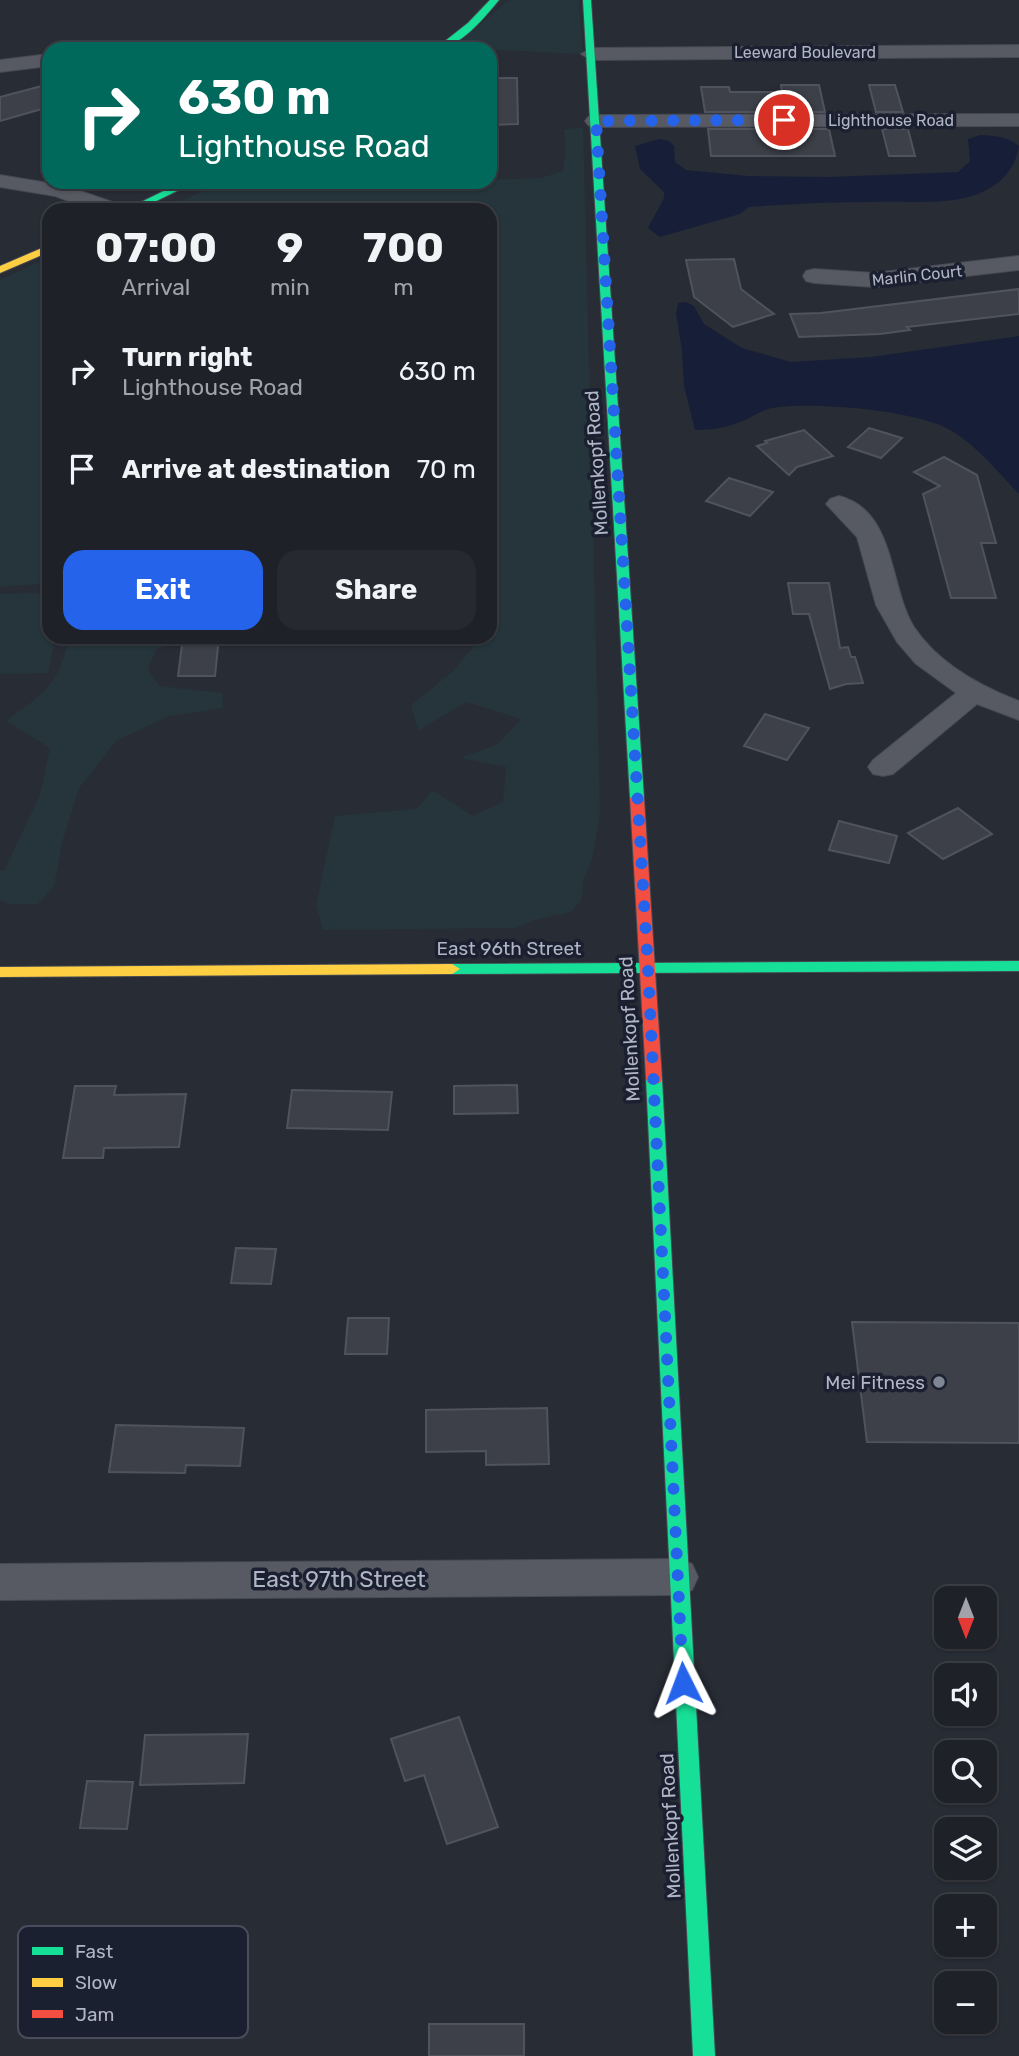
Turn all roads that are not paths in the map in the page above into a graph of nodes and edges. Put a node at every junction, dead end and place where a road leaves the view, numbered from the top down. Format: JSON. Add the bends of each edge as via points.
{"nodes":[{"id":1,"x":495,"y":0,"type":"edge"},
{"id":2,"x":587,"y":0,"type":"edge"},
{"id":3,"x":449,"y":42,"type":"edge"},
{"id":4,"x":1019,"y":51,"type":"edge"},
{"id":5,"x":591,"y":54,"type":"junction"},
{"id":6,"x":42,"y":61,"type":"edge"},
{"id":7,"x":0,"y":66,"type":"edge"},
{"id":8,"x":1019,"y":120,"type":"edge"},
{"id":9,"x":596,"y":121,"type":"junction"},
{"id":10,"x":0,"y":181,"type":"edge"},
{"id":11,"x":42,"y":187,"type":"edge"},
{"id":12,"x":52,"y":189,"type":"edge"},
{"id":13,"x":175,"y":189,"type":"edge"},
{"id":14,"x":94,"y":203,"type":"edge"},
{"id":15,"x":145,"y":203,"type":"edge"},
{"id":16,"x":42,"y":251,"type":"edge"},
{"id":17,"x":1019,"y":263,"type":"edge"},
{"id":18,"x":0,"y":270,"type":"edge"},
{"id":19,"x":814,"y":276,"type":"dead end"},
{"id":20,"x":839,"y":504,"type":"dead end"},
{"id":21,"x":975,"y":692,"type":"junction"},
{"id":22,"x":1019,"y":710,"type":"edge"},
{"id":23,"x":883,"y":767,"type":"dead end"},
{"id":24,"x":1019,"y":966,"type":"edge"},
{"id":25,"x":648,"y":968,"type":"junction"},
{"id":26,"x":0,"y":972,"type":"edge"},
{"id":27,"x":677,"y":1577,"type":"junction"},
{"id":28,"x":0,"y":1582,"type":"edge"},
{"id":29,"x":704,"y":2056,"type":"edge"}],
"edges":[{"from":1,"to":3,"type":"street"},
{"from":2,"to":5,"type":"street","name":"Mollenkopf Road"},
{"from":4,"to":5,"type":"street","name":"Leeward Boulevard"},
{"from":5,"to":9,"type":"street","name":"Mollenkopf Road"},
{"from":6,"to":7,"type":"street"},
{"from":8,"to":9,"type":"street","name":"Lighthouse Road"},
{"from":9,"to":25,"type":"street","name":"Mollenkopf Road"},
{"from":10,"to":11,"type":"street"},
{"from":12,"to":14,"type":"street"},
{"from":13,"to":15,"type":"street"},
{"from":16,"to":18,"type":"street"},
{"from":17,"to":19,"type":"street","name":"Marlin Court","via":[[874,280]]},
{"from":20,"to":21,"type":"street","via":[[875,543],[889,602],[902,629],[932,663]]},
{"from":21,"to":22,"type":"street"},
{"from":21,"to":23,"type":"street"},
{"from":24,"to":25,"type":"street","name":"East 96th Street"},
{"from":25,"to":26,"type":"street","name":"East 96th Street"},
{"from":25,"to":27,"type":"street","name":"Mollenkopf Road"},
{"from":27,"to":28,"type":"street","name":"East 97th Street"},
{"from":27,"to":29,"type":"street","name":"Mollenkopf Road"}]}
